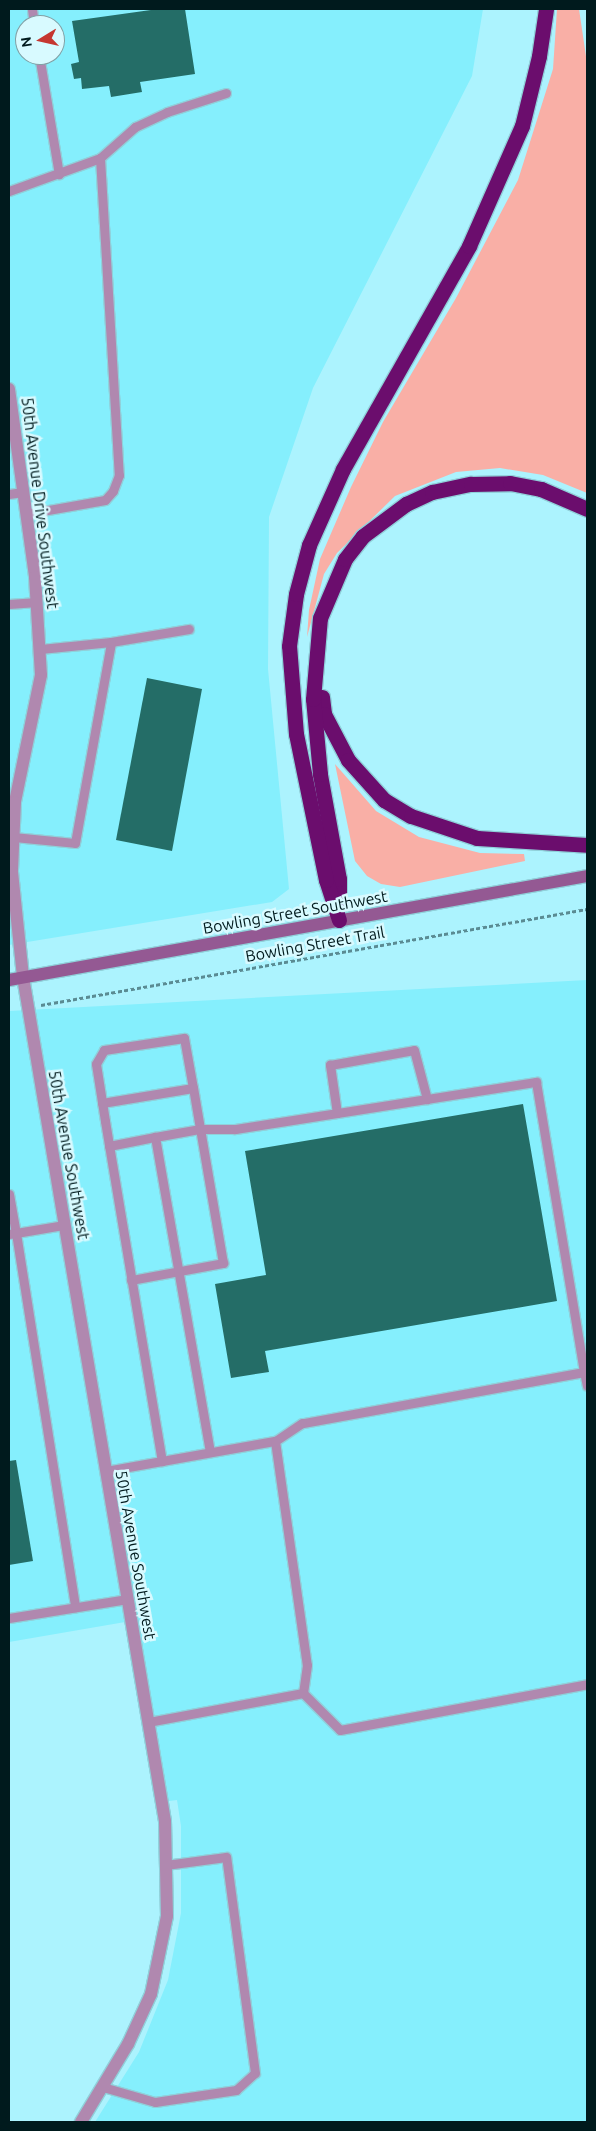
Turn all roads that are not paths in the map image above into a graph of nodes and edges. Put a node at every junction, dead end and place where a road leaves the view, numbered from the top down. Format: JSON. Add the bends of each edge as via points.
{"nodes":[{"id":1,"x":546,"y":9,"type":"edge"},
{"id":2,"x":41,"y":65,"type":"edge"},
{"id":3,"x":226,"y":93,"type":"dead end"},
{"id":4,"x":100,"y":158,"type":"junction"},
{"id":5,"x":59,"y":174,"type":"junction"},
{"id":6,"x":9,"y":191,"type":"edge"},
{"id":7,"x":9,"y":390,"type":"edge"},
{"id":8,"x":23,"y":492,"type":"junction"},
{"id":9,"x":9,"y":494,"type":"edge"},
{"id":10,"x":587,"y":510,"type":"edge"},
{"id":11,"x":26,"y":514,"type":"junction"},
{"id":12,"x":37,"y":602,"type":"junction"},
{"id":13,"x":9,"y":604,"type":"edge"},
{"id":14,"x":189,"y":629,"type":"dead end"},
{"id":15,"x":112,"y":642,"type":"junction"},
{"id":16,"x":316,"y":648,"type":"junction"},
{"id":17,"x":40,"y":649,"type":"junction"},
{"id":18,"x":13,"y":837,"type":"junction"},
{"id":19,"x":587,"y":845,"type":"edge"},
{"id":20,"x":587,"y":876,"type":"edge"},
{"id":21,"x":339,"y":920,"type":"junction"},
{"id":22,"x":22,"y":977,"type":"junction"},
{"id":23,"x":9,"y":980,"type":"edge"},
{"id":24,"x":193,"y":1088,"type":"junction"},
{"id":25,"x":427,"y":1098,"type":"junction"},
{"id":26,"x":102,"y":1103,"type":"junction"},
{"id":27,"x":337,"y":1113,"type":"junction"},
{"id":28,"x":200,"y":1129,"type":"junction"},
{"id":29,"x":155,"y":1137,"type":"junction"},
{"id":30,"x":109,"y":1146,"type":"junction"},
{"id":31,"x":9,"y":1194,"type":"edge"},
{"id":32,"x":64,"y":1225,"type":"junction"},
{"id":33,"x":12,"y":1233,"type":"edge"},
{"id":34,"x":180,"y":1272,"type":"junction"},
{"id":35,"x":131,"y":1280,"type":"junction"},
{"id":36,"x":584,"y":1372,"type":"junction"},
{"id":37,"x":587,"y":1386,"type":"edge"},
{"id":38,"x":275,"y":1441,"type":"junction"},
{"id":39,"x":210,"y":1452,"type":"junction"},
{"id":40,"x":162,"y":1461,"type":"junction"},
{"id":41,"x":106,"y":1471,"type":"junction"},
{"id":42,"x":127,"y":1598,"type":"junction"},
{"id":43,"x":75,"y":1607,"type":"junction"},
{"id":44,"x":9,"y":1618,"type":"edge"},
{"id":45,"x":587,"y":1684,"type":"edge"},
{"id":46,"x":303,"y":1692,"type":"junction"},
{"id":47,"x":148,"y":1722,"type":"junction"},
{"id":48,"x":166,"y":1865,"type":"junction"},
{"id":49,"x":103,"y":2087,"type":"junction"},
{"id":50,"x":81,"y":2122,"type":"edge"}],
"edges":[{"from":1,"to":21,"type":"highway","via":[[539,56],[522,126],[469,246],[343,469],[309,544],[296,594],[289,646],[296,734],[326,880]]},
{"from":2,"to":5,"type":"lane"},
{"from":3,"to":4,"type":"lane","via":[[167,112],[135,127]]},
{"from":4,"to":5,"type":"lane"},
{"from":4,"to":11,"type":"lane","via":[[119,475],[113,491],[105,500]]},
{"from":5,"to":6,"type":"lane"},
{"from":7,"to":8,"type":"street","name":"50th Avenue Drive Southwest"},
{"from":8,"to":9,"type":"lane"},
{"from":8,"to":11,"type":"street","name":"50th Avenue Drive Southwest"},
{"from":10,"to":16,"type":"highway","via":[[540,489],[510,483],[471,484],[432,492],[406,504],[363,536],[345,559],[320,618]]},
{"from":11,"to":12,"type":"street","name":"50th Avenue Drive Southwest"},
{"from":12,"to":13,"type":"lane"},
{"from":12,"to":17,"type":"street","name":"50th Avenue Drive Southwest"},
{"from":14,"to":15,"type":"lane"},
{"from":15,"to":17,"type":"lane"},
{"from":15,"to":18,"type":"lane","via":[[75,842]]},
{"from":16,"to":19,"type":"highway","via":[[324,714],[348,760],[384,800],[410,816],[477,838]]},
{"from":16,"to":21,"type":"highway","via":[[313,699],[320,774],[339,879]]},
{"from":17,"to":18,"type":"street","name":"50th Avenue Drive Southwest","via":[[41,675],[15,802]]},
{"from":18,"to":22,"type":"street","name":"50th Avenue Drive Southwest","via":[[12,872]]},
{"from":20,"to":21,"type":"main road","name":"Bowling Street Southwest"},
{"from":21,"to":22,"type":"main road","name":"Bowling Street Southwest"},
{"from":22,"to":23,"type":"main road","name":"Bowling Street Southwest"},
{"from":22,"to":32,"type":"street","name":"50th Avenue Southwest"},
{"from":24,"to":26,"type":"lane"},
{"from":24,"to":26,"type":"lane","via":[[184,1038],[104,1050],[96,1064]]},
{"from":24,"to":28,"type":"lane"},
{"from":25,"to":27,"type":"lane"},
{"from":25,"to":27,"type":"lane","via":[[414,1050],[330,1065]]},
{"from":25,"to":36,"type":"lane","via":[[536,1082]]},
{"from":26,"to":30,"type":"lane"},
{"from":27,"to":28,"type":"lane","via":[[235,1129]]},
{"from":28,"to":29,"type":"lane"},
{"from":28,"to":34,"type":"lane","via":[[223,1263]]},
{"from":29,"to":30,"type":"lane"},
{"from":29,"to":34,"type":"lane"},
{"from":30,"to":35,"type":"lane"},
{"from":31,"to":33,"type":"lane"},
{"from":32,"to":33,"type":"lane"},
{"from":32,"to":41,"type":"street","name":"50th Avenue Southwest"},
{"from":33,"to":43,"type":"lane"},
{"from":34,"to":35,"type":"lane"},
{"from":34,"to":39,"type":"lane"},
{"from":35,"to":40,"type":"lane"},
{"from":36,"to":37,"type":"lane"},
{"from":36,"to":38,"type":"lane","via":[[302,1423]]},
{"from":38,"to":39,"type":"lane"},
{"from":38,"to":46,"type":"lane","via":[[306,1665]]},
{"from":39,"to":40,"type":"lane"},
{"from":40,"to":41,"type":"lane"},
{"from":41,"to":42,"type":"street","name":"50th Avenue Southwest"},
{"from":42,"to":43,"type":"lane"},
{"from":42,"to":47,"type":"street","name":"50th Avenue Southwest"},
{"from":43,"to":44,"type":"lane"},
{"from":45,"to":46,"type":"lane","via":[[340,1730]]},
{"from":46,"to":47,"type":"lane"},
{"from":47,"to":48,"type":"street","name":"50th Avenue Southwest","via":[[165,1821]]},
{"from":48,"to":49,"type":"street","name":"50th Avenue Southwest","via":[[167,1916],[151,1994]]},
{"from":48,"to":49,"type":"lane","via":[[226,1857],[255,2073],[236,2090],[155,2102]]},
{"from":49,"to":50,"type":"street","name":"50th Avenue Southwest"}]}
